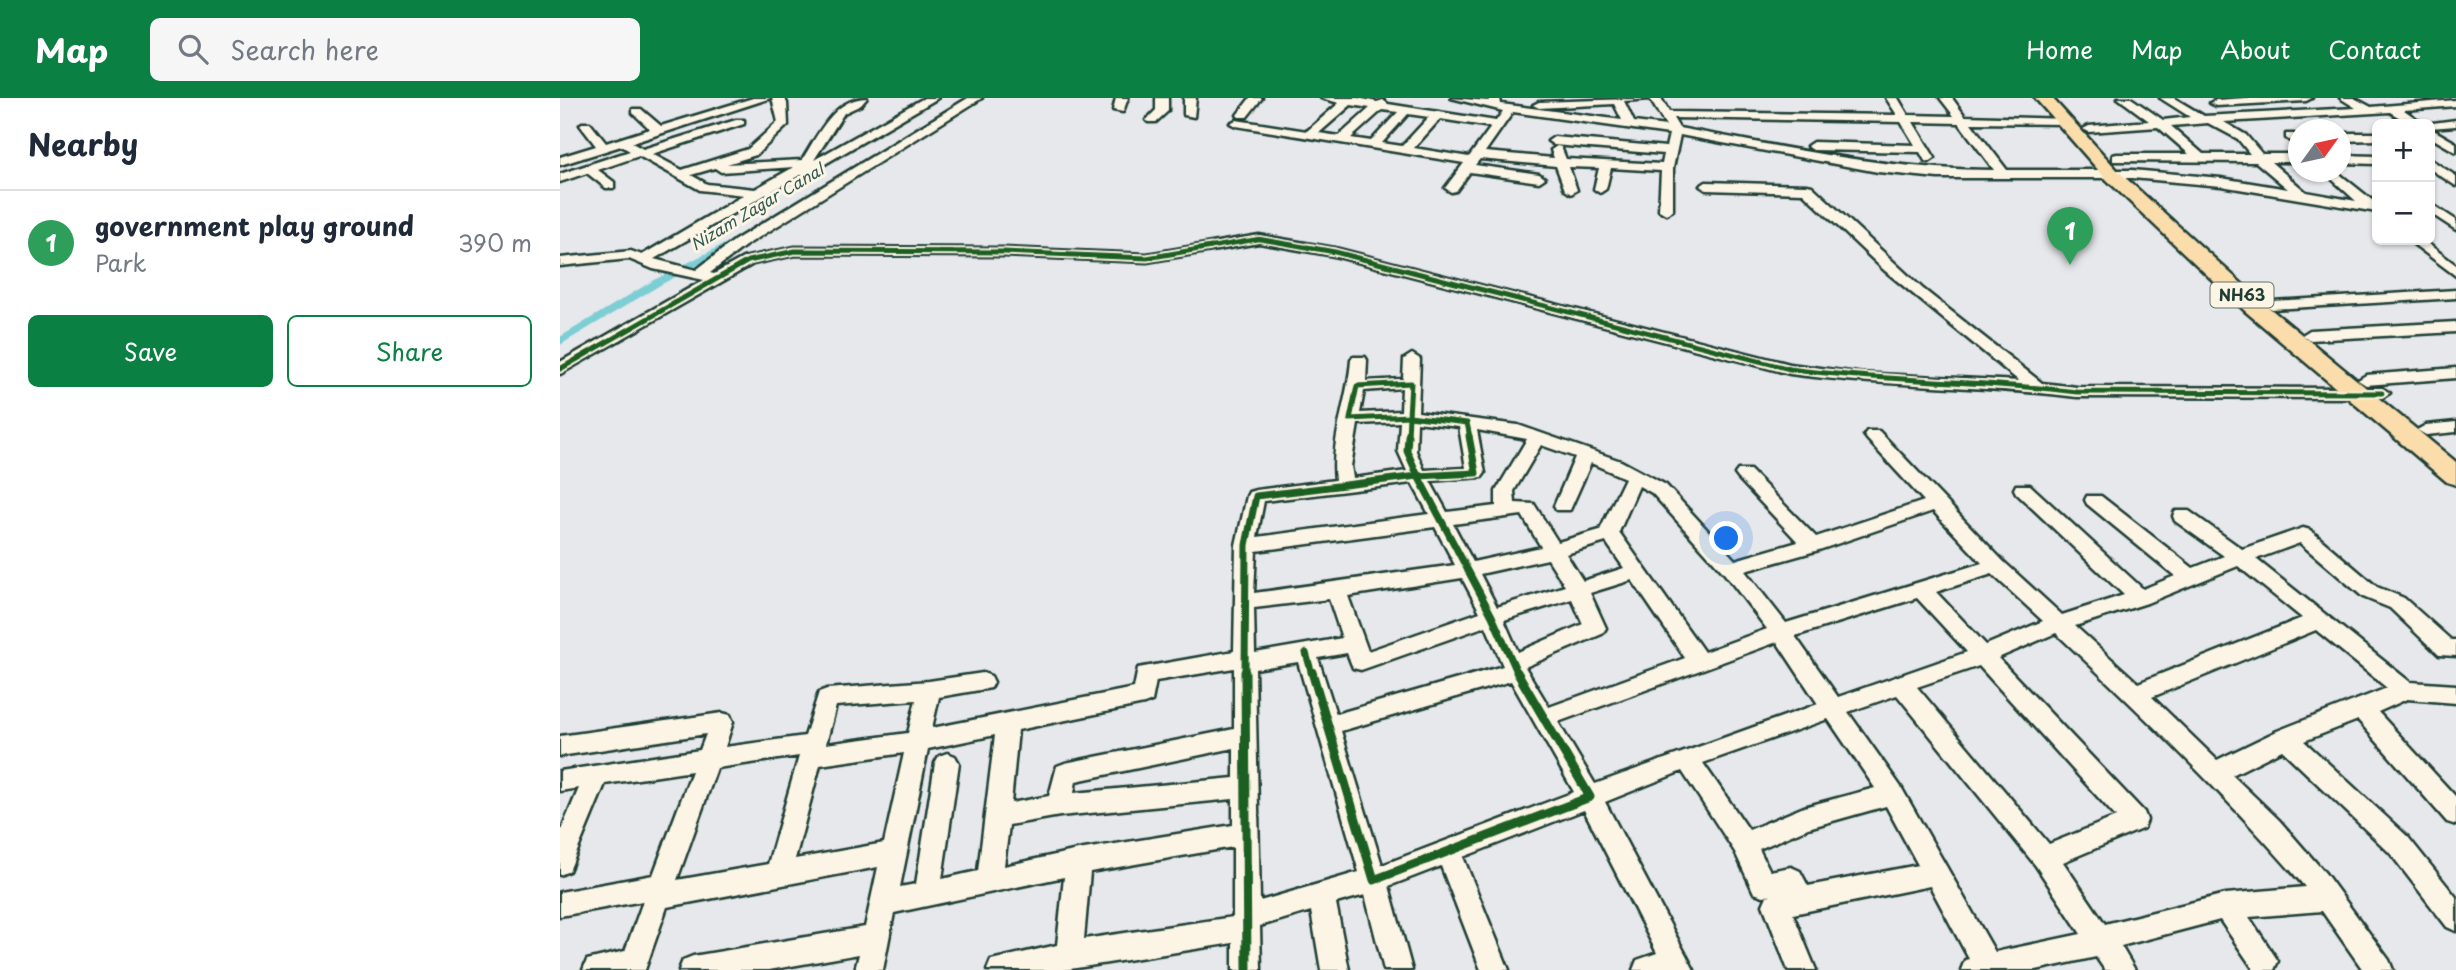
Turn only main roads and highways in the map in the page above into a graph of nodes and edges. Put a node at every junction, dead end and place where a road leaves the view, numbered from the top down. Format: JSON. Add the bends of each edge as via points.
{"nodes":[{"id":1,"x":2043,"y":98,"type":"edge"},
{"id":2,"x":2059,"y":98,"type":"edge"},
{"id":3,"x":2121,"y":169,"type":"junction"},
{"id":4,"x":2368,"y":388,"type":"junction"},
{"id":5,"x":2456,"y":454,"type":"edge"},
{"id":6,"x":2456,"y":476,"type":"edge"}],
"edges":[{"from":1,"to":3,"type":"highway","number":"NH63"},
{"from":2,"to":3,"type":"highway","number":"NH63"},
{"from":3,"to":4,"type":"highway","number":"NH63"},
{"from":3,"to":4,"type":"highway","number":"NH63","via":[[2253,306]]},
{"from":4,"to":5,"type":"highway","number":"NH63"},
{"from":4,"to":6,"type":"highway","number":"NH63"}]}
